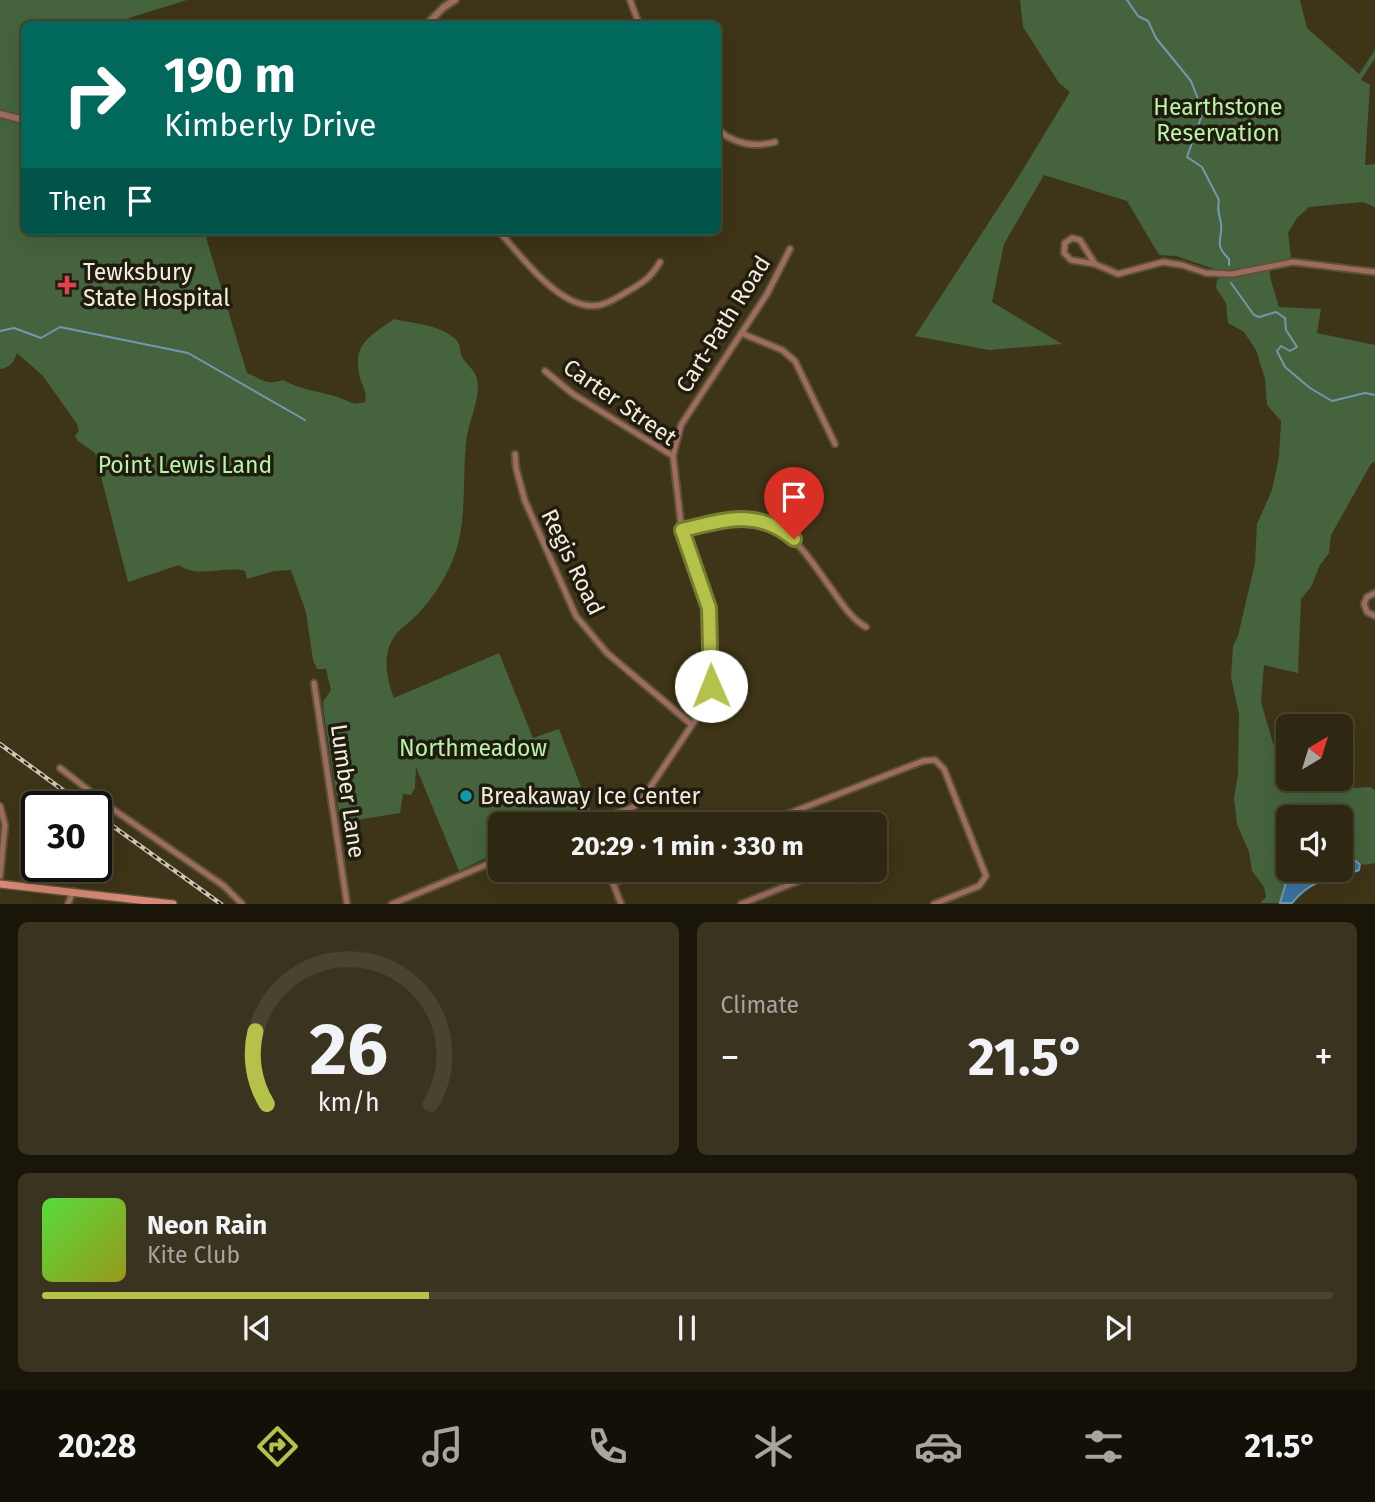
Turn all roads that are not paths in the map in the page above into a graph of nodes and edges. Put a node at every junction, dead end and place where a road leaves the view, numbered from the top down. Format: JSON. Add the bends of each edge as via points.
{"nodes":[{"id":1,"x":455,"y":0,"type":"edge"},
{"id":2,"x":630,"y":0,"type":"edge"},
{"id":3,"x":433,"y":16,"type":"junction"},
{"id":4,"x":429,"y":21,"type":"edge"},
{"id":5,"x":437,"y":21,"type":"edge"},
{"id":6,"x":638,"y":21,"type":"edge"},
{"id":7,"x":0,"y":114,"type":"edge"},
{"id":8,"x":21,"y":119,"type":"edge"},
{"id":9,"x":721,"y":132,"type":"edge"},
{"id":10,"x":775,"y":142,"type":"dead end"},
{"id":11,"x":503,"y":235,"type":"edge"},
{"id":12,"x":790,"y":250,"type":"dead end"},
{"id":13,"x":660,"y":262,"type":"dead end"},
{"id":14,"x":1095,"y":264,"type":"junction"},
{"id":15,"x":1375,"y":272,"type":"edge"},
{"id":16,"x":741,"y":333,"type":"junction"},
{"id":17,"x":545,"y":371,"type":"dead end"},
{"id":18,"x":835,"y":444,"type":"dead end"},
{"id":19,"x":515,"y":454,"type":"dead end"},
{"id":20,"x":673,"y":456,"type":"junction"},
{"id":21,"x":682,"y":530,"type":"junction"},
{"id":22,"x":1375,"y":593,"type":"edge"},
{"id":23,"x":1375,"y":615,"type":"edge"},
{"id":24,"x":866,"y":627,"type":"dead end"},
{"id":25,"x":314,"y":683,"type":"dead end"},
{"id":26,"x":691,"y":724,"type":"junction"},
{"id":27,"x":60,"y":768,"type":"dead end"},
{"id":28,"x":0,"y":806,"type":"edge"},
{"id":29,"x":620,"y":812,"type":"edge"},
{"id":30,"x":793,"y":812,"type":"edge"},
{"id":31,"x":488,"y":864,"type":"edge"},
{"id":32,"x":0,"y":876,"type":"edge"},
{"id":33,"x":796,"y":882,"type":"edge"},
{"id":34,"x":613,"y":883,"type":"edge"},
{"id":35,"x":0,"y":884,"type":"edge"},
{"id":36,"x":73,"y":891,"type":"junction"},
{"id":37,"x":68,"y":904,"type":"edge"},
{"id":38,"x":173,"y":904,"type":"edge"},
{"id":39,"x":242,"y":904,"type":"edge"},
{"id":40,"x":347,"y":904,"type":"edge"},
{"id":41,"x":392,"y":904,"type":"edge"},
{"id":42,"x":621,"y":904,"type":"edge"},
{"id":43,"x":741,"y":904,"type":"edge"},
{"id":44,"x":934,"y":904,"type":"edge"}],
"edges":[{"from":1,"to":3,"type":"street"},
{"from":2,"to":6,"type":"street"},
{"from":3,"to":4,"type":"street"},
{"from":3,"to":5,"type":"street"},
{"from":7,"to":8,"type":"street"},
{"from":9,"to":10,"type":"street","via":[[737,142],[757,146]]},
{"from":11,"to":13,"type":"street","via":[[549,285],[592,305],[613,300],[648,280]]},
{"from":12,"to":16,"type":"street","name":"Cart-Path Road"},
{"from":14,"to":14,"type":"street","via":[[1067,258],[1065,243],[1072,238],[1080,240]]},
{"from":14,"to":15,"type":"street","via":[[1121,274],[1163,262],[1206,274],[1232,274],[1293,262]]},
{"from":16,"to":18,"type":"street","via":[[782,350],[795,361]]},
{"from":16,"to":20,"type":"street","name":"Cart-Path Road","via":[[686,417]]},
{"from":17,"to":20,"type":"street","name":"Carter Street","via":[[573,394]]},
{"from":19,"to":26,"type":"street","name":"Regis Road","via":[[525,501],[576,616],[607,653]]},
{"from":20,"to":21,"type":"street","name":"Carter Street"},
{"from":21,"to":24,"type":"street","via":[[730,519],[761,520],[776,526],[801,547],[850,615]]},
{"from":21,"to":26,"type":"street","name":"Carter Street","via":[[710,614],[710,696]]},
{"from":22,"to":23,"type":"street","via":[[1364,604],[1367,612]]},
{"from":25,"to":40,"type":"street","name":"Lumber Lane"},
{"from":26,"to":29,"type":"street","name":"Carter Street","via":[[640,801]]},
{"from":27,"to":39,"type":"street"},
{"from":28,"to":32,"type":"street","via":[[5,825]]},
{"from":30,"to":44,"type":"street","via":[[923,761],[937,761],[968,828],[985,880]]},
{"from":31,"to":41,"type":"street"},
{"from":33,"to":43,"type":"street"},
{"from":34,"to":42,"type":"street"},
{"from":35,"to":36,"type":"main road"},
{"from":36,"to":37,"type":"street"},
{"from":36,"to":38,"type":"main road"}]}
